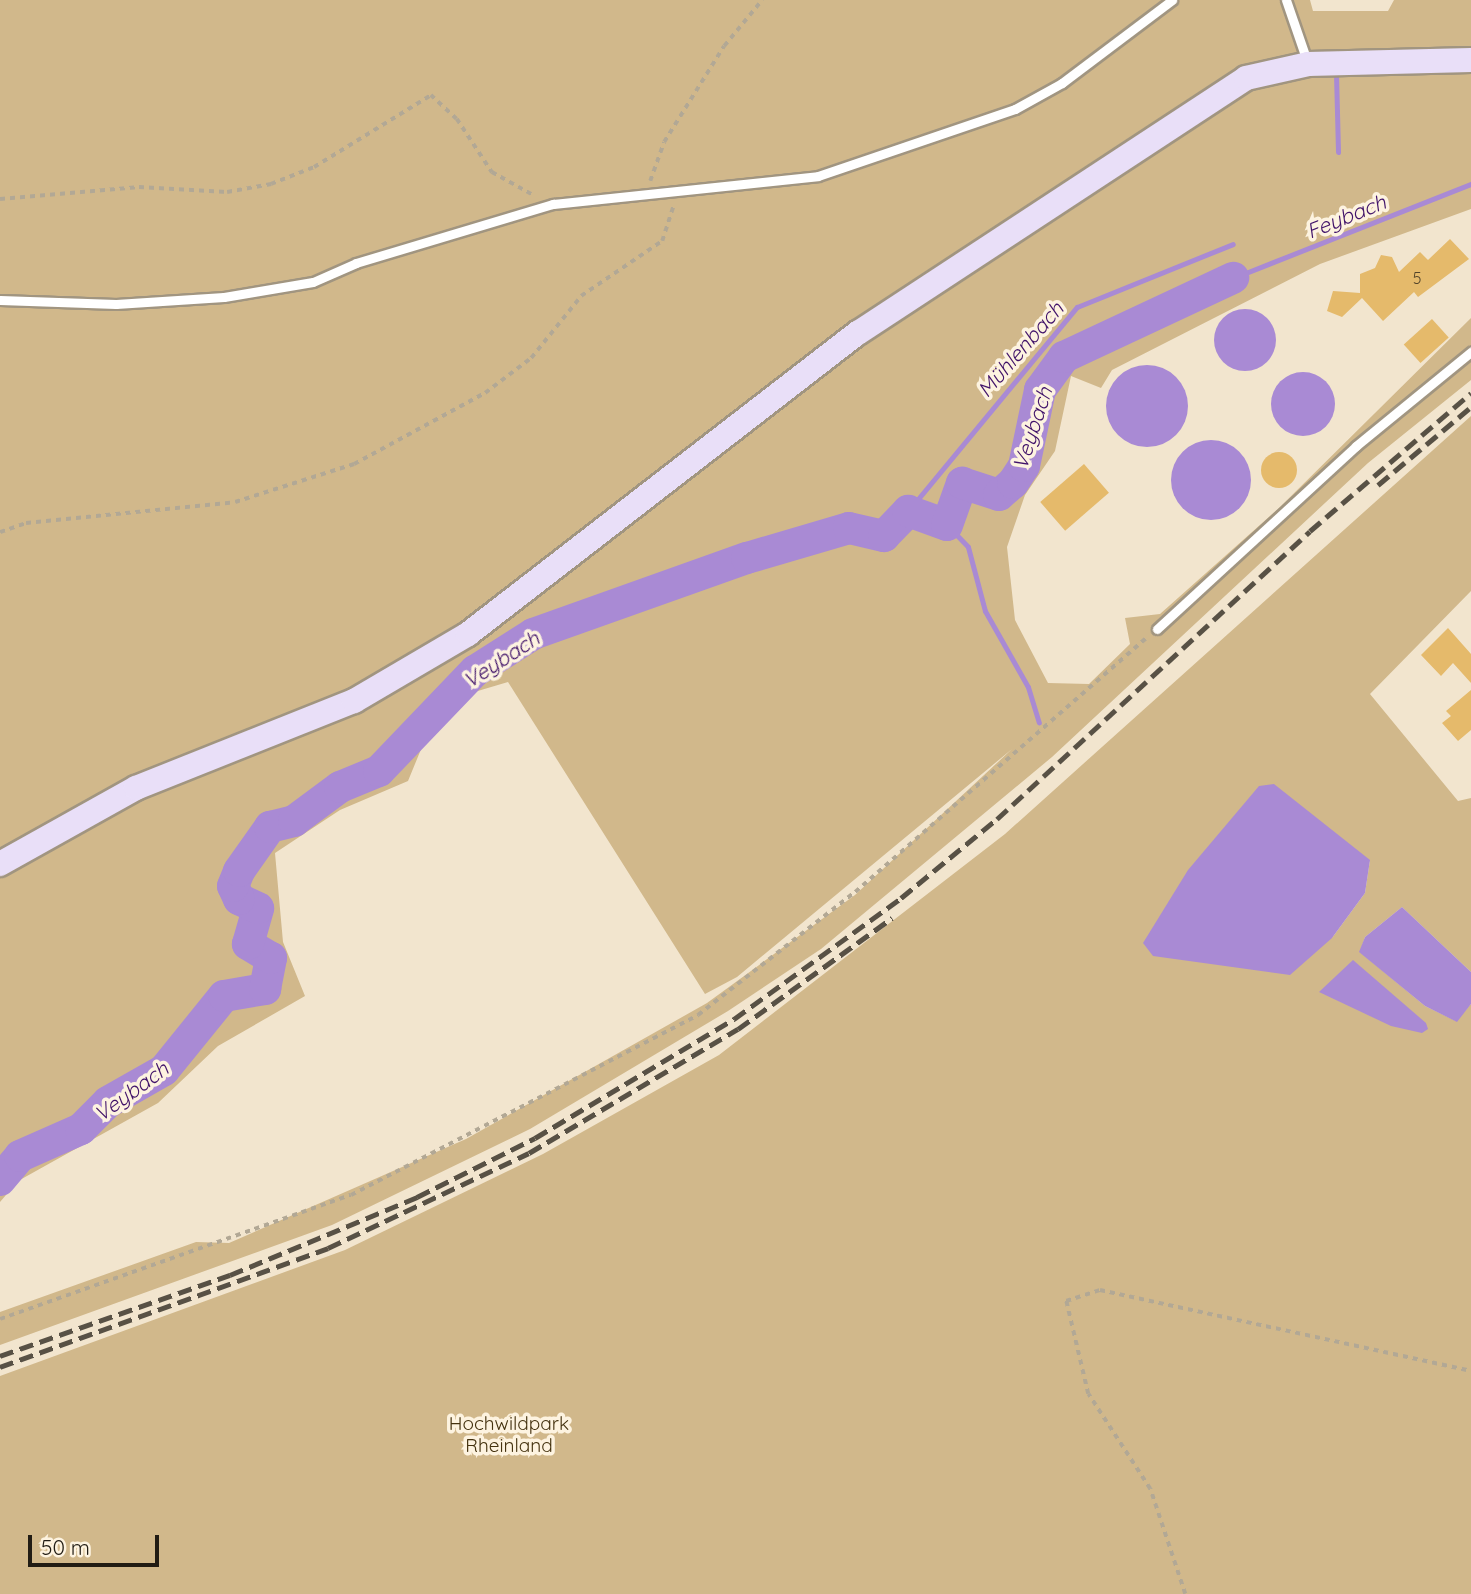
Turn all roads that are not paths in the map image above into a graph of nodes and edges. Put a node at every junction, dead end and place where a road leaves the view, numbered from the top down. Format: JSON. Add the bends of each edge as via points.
{"nodes":[{"id":1,"x":1172,"y":0,"type":"edge"},
{"id":2,"x":1286,"y":0,"type":"edge"},
{"id":3,"x":1471,"y":60,"type":"edge"},
{"id":4,"x":1308,"y":64,"type":"junction"},
{"id":5,"x":0,"y":300,"type":"edge"},
{"id":6,"x":1471,"y":352,"type":"edge"},
{"id":7,"x":1157,"y":629,"type":"road end"},
{"id":8,"x":0,"y":864,"type":"edge"}],
"edges":[{"from":1,"to":5,"type":"lane","via":[[1062,83],[964,130],[818,176],[553,204],[281,288],[116,304]]},
{"from":2,"to":4,"type":"lane"},
{"from":3,"to":4,"type":"main road"},
{"from":4,"to":8,"type":"main road","via":[[1247,78],[1199,105],[955,265],[528,593],[408,671],[285,731],[136,788]]},
{"from":6,"to":7,"type":"lane","via":[[1356,446]]}]}
